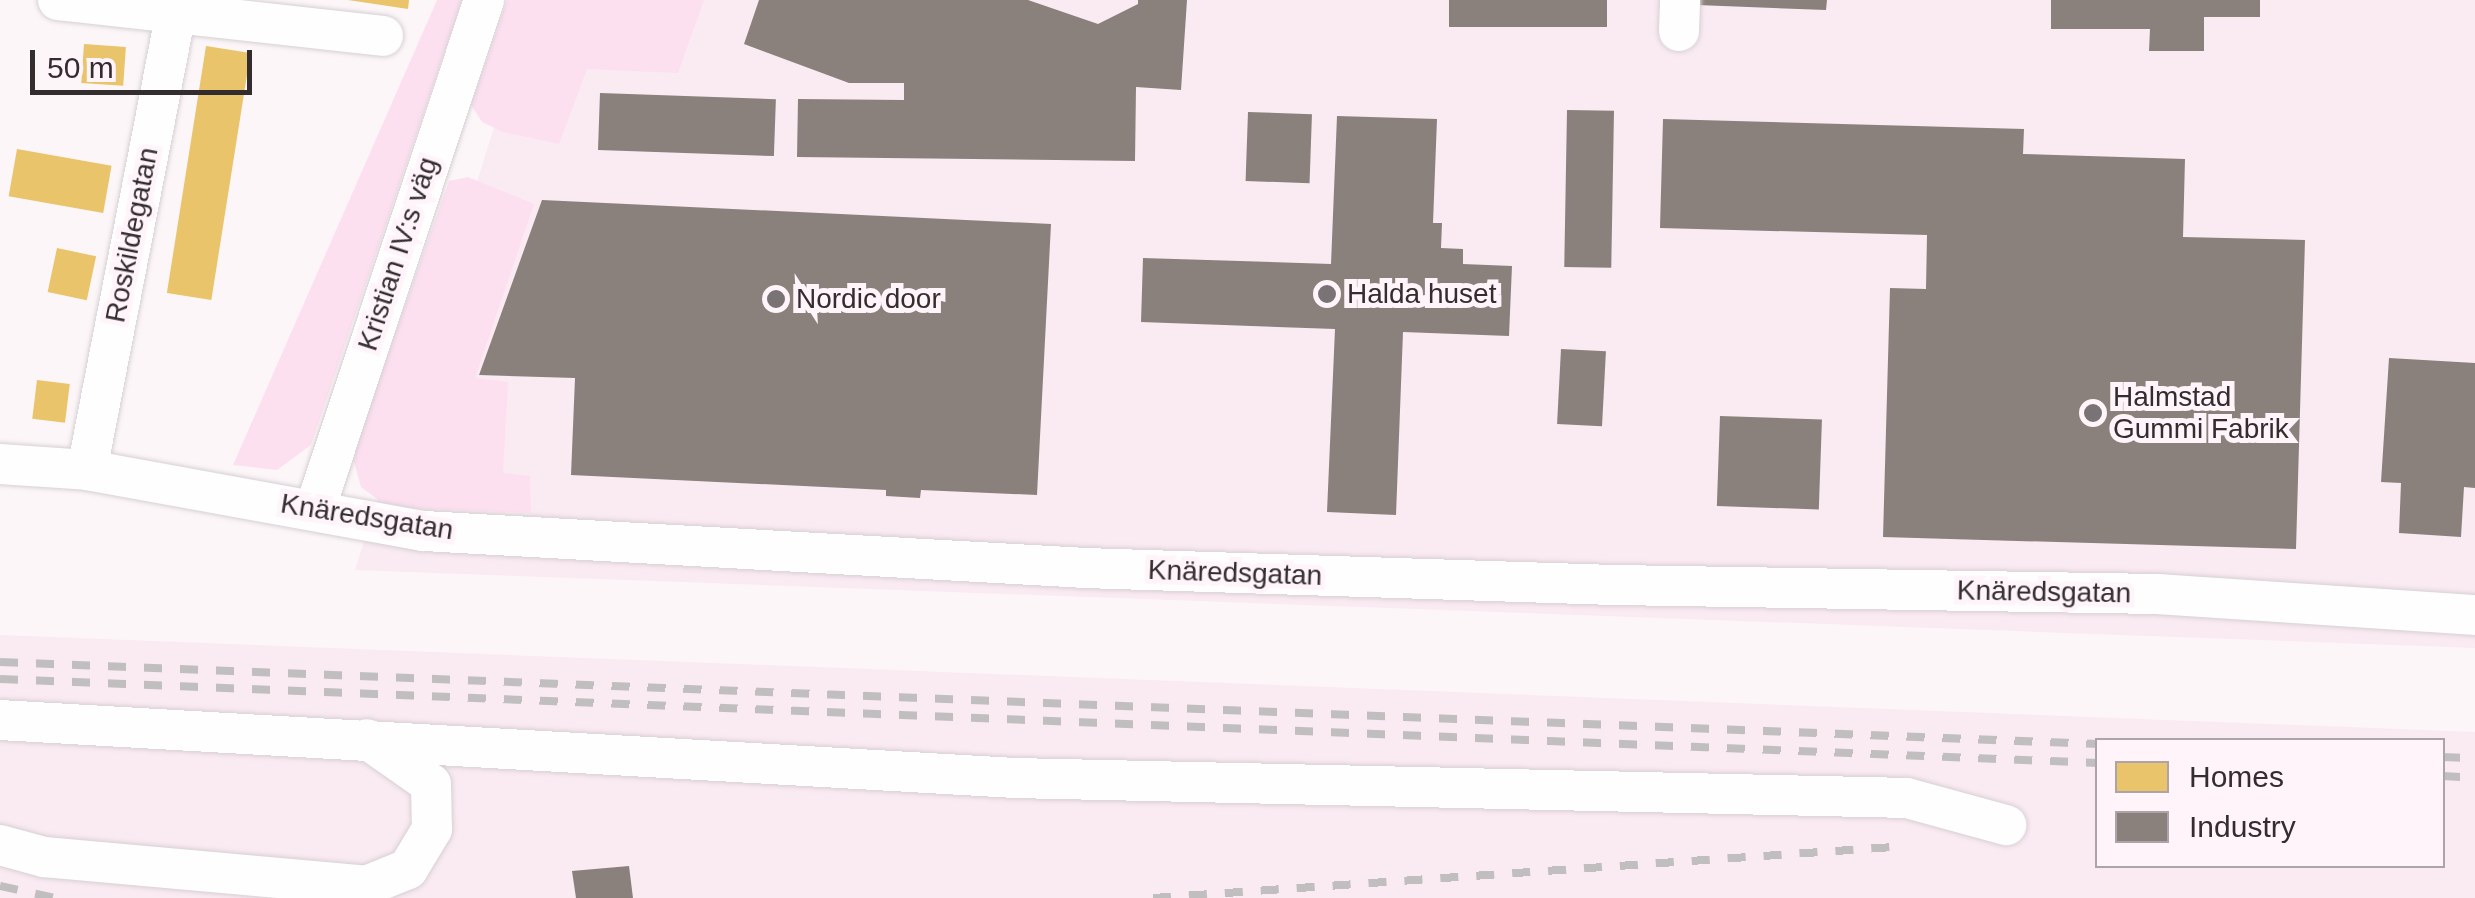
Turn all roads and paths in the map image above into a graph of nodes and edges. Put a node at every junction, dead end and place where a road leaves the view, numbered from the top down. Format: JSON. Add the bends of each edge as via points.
{"nodes":[{"id":1,"x":58,"y":0,"type":"edge"},
{"id":2,"x":484,"y":0,"type":"edge"},
{"id":3,"x":176,"y":7,"type":"edge"},
{"id":4,"x":383,"y":36,"type":"dead end"},
{"id":5,"x":0,"y":464,"type":"edge"},
{"id":6,"x":86,"y":470,"type":"junction"},
{"id":7,"x":315,"y":509,"type":"junction"},
{"id":8,"x":2475,"y":615,"type":"edge"},
{"id":9,"x":0,"y":720,"type":"edge"},
{"id":10,"x":366,"y":739,"type":"junction"},
{"id":11,"x":2006,"y":825,"type":"dead end"},
{"id":12,"x":0,"y":845,"type":"edge"}],
"edges":[{"from":1,"to":3,"type":"street"},
{"from":2,"to":7,"type":"street","name":"Kristian IV:s väg"},
{"from":3,"to":4,"type":"street"},
{"from":3,"to":6,"type":"street","name":"Roskildegatan"},
{"from":5,"to":6,"type":"street","name":"Knäredsgatan"},
{"from":6,"to":7,"type":"street","name":"Knäredsgatan"},
{"from":7,"to":8,"type":"street","name":"Knäredsgatan","via":[[424,531],[1085,568],[2158,594]]},
{"from":9,"to":10,"type":"street"},
{"from":10,"to":11,"type":"street","via":[[1014,778],[1907,798]]},
{"from":10,"to":12,"type":"street","via":[[431,784],[432,829],[408,869],[366,886],[44,857]]}]}
